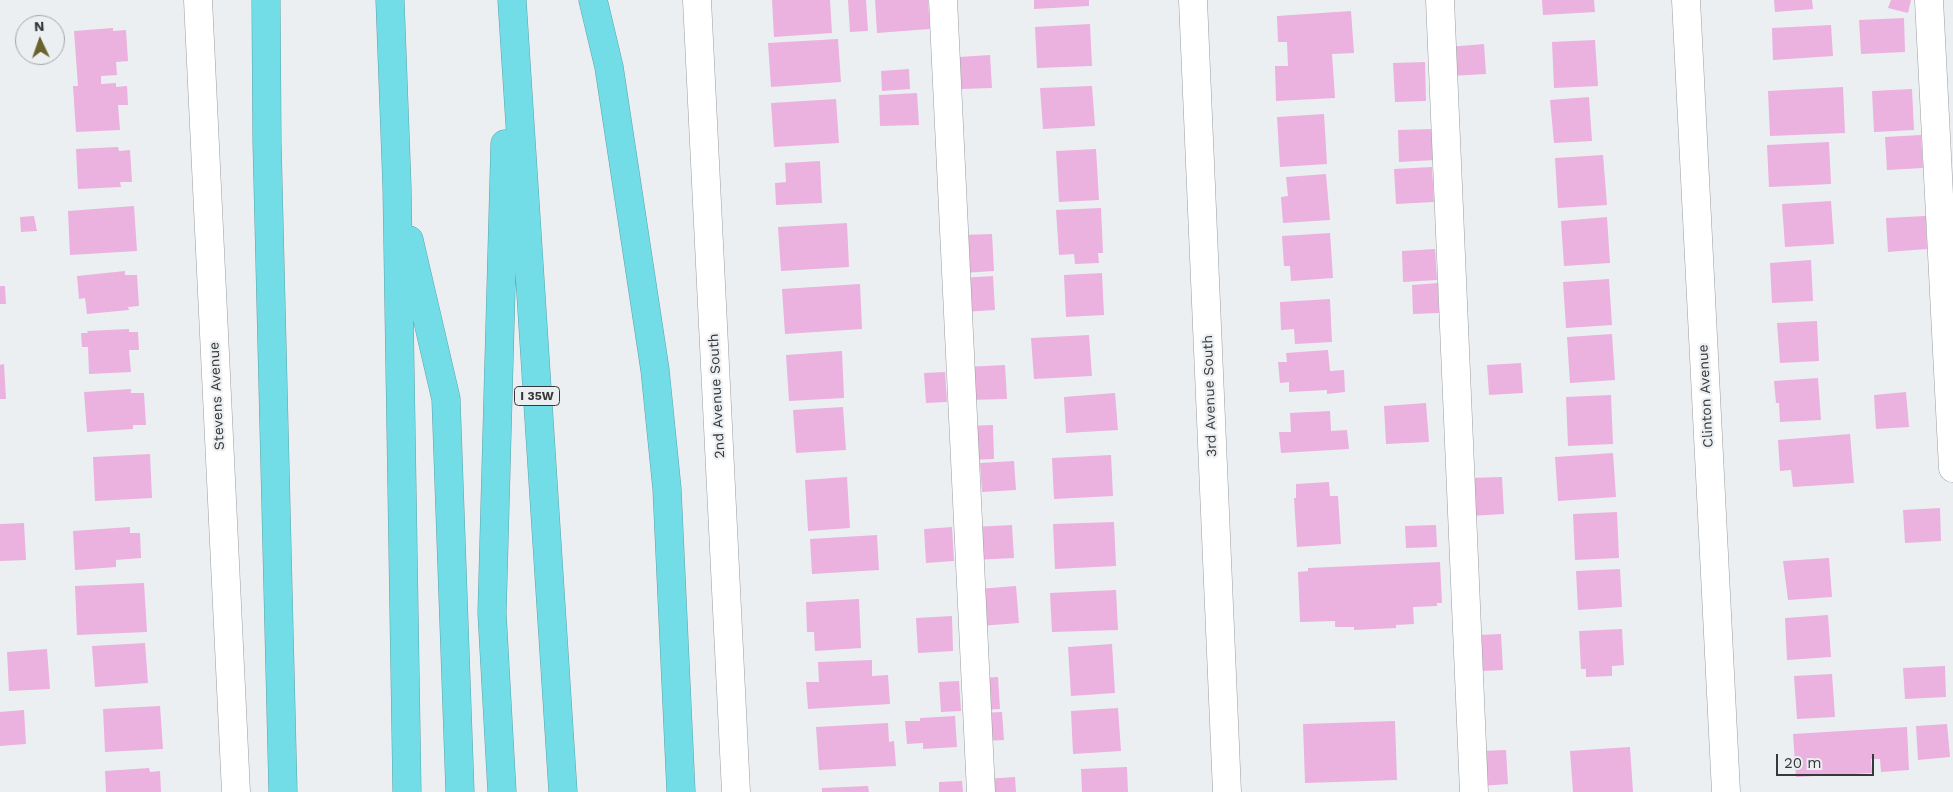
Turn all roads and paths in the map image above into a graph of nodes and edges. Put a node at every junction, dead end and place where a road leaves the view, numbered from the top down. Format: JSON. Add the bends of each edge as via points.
{"nodes":[{"id":1,"x":198,"y":0,"type":"edge"},
{"id":2,"x":266,"y":0,"type":"edge"},
{"id":3,"x":390,"y":0,"type":"edge"},
{"id":4,"x":511,"y":0,"type":"edge"},
{"id":5,"x":593,"y":0,"type":"edge"},
{"id":6,"x":697,"y":0,"type":"edge"},
{"id":7,"x":943,"y":0,"type":"edge"},
{"id":8,"x":1193,"y":0,"type":"edge"},
{"id":9,"x":1440,"y":0,"type":"edge"},
{"id":10,"x":1686,"y":0,"type":"edge"},
{"id":11,"x":1929,"y":0,"type":"edge"},
{"id":12,"x":397,"y":187,"type":"junction"},
{"id":13,"x":1953,"y":468,"type":"edge"},
{"id":14,"x":236,"y":792,"type":"edge"},
{"id":15,"x":283,"y":792,"type":"edge"},
{"id":16,"x":407,"y":792,"type":"edge"},
{"id":17,"x":460,"y":792,"type":"edge"},
{"id":18,"x":502,"y":792,"type":"edge"},
{"id":19,"x":563,"y":792,"type":"edge"},
{"id":20,"x":681,"y":792,"type":"edge"},
{"id":21,"x":736,"y":792,"type":"edge"},
{"id":22,"x":981,"y":792,"type":"edge"},
{"id":23,"x":1227,"y":792,"type":"edge"},
{"id":24,"x":1474,"y":792,"type":"edge"},
{"id":25,"x":1726,"y":792,"type":"edge"}],
"edges":[{"from":1,"to":14,"type":"street","name":"Stevens Avenue"},
{"from":2,"to":15,"type":"highway"},
{"from":3,"to":12,"type":"highway"},
{"from":4,"to":18,"type":"highway","via":[[492,613]]},
{"from":4,"to":19,"type":"highway","number":"I 35W"},
{"from":5,"to":20,"type":"highway","via":[[609,67],[655,370],[667,489]]},
{"from":6,"to":21,"type":"street","name":"2nd Avenue South"},
{"from":7,"to":22,"type":"street"},
{"from":8,"to":23,"type":"street","name":"3rd Avenue South"},
{"from":9,"to":24,"type":"street"},
{"from":10,"to":25,"type":"street","name":"Clinton Avenue"},
{"from":11,"to":13,"type":"street"},
{"from":12,"to":16,"type":"highway"},
{"from":12,"to":17,"type":"highway","via":[[446,399]]}]}
